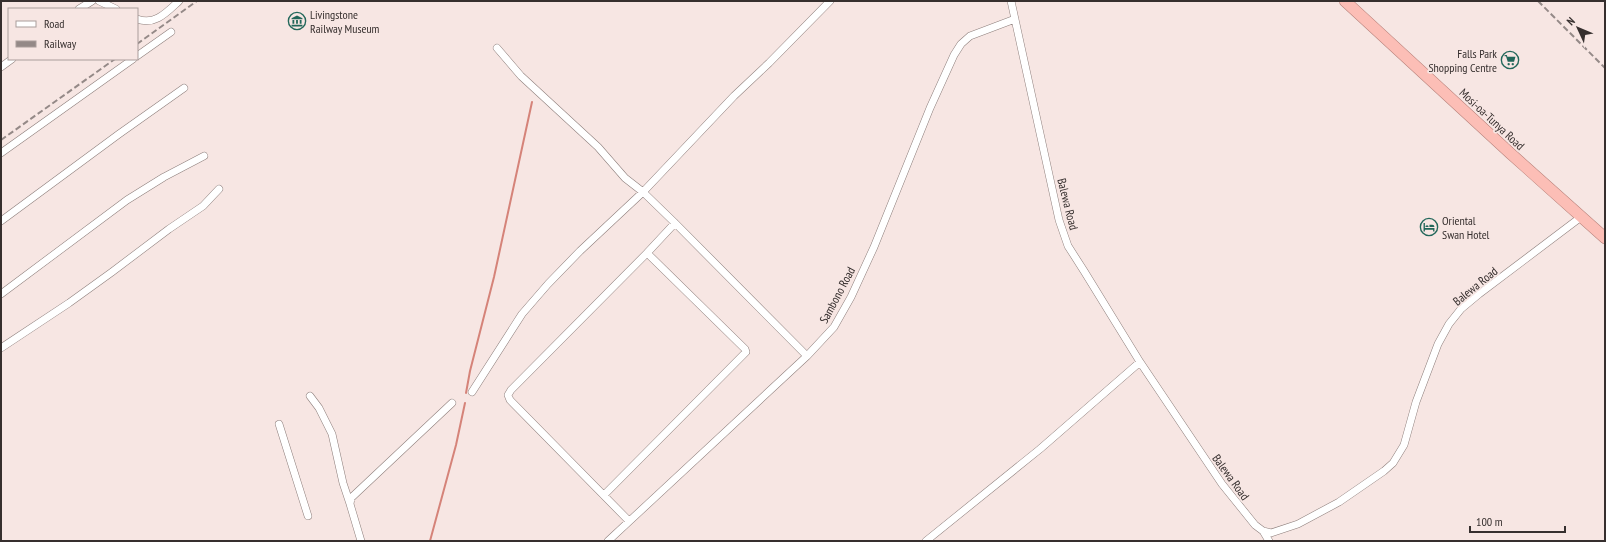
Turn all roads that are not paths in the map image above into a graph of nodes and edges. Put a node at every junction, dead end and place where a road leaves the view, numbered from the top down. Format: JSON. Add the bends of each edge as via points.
{"nodes":[{"id":1,"x":92,"y":1,"type":"edge"},
{"id":2,"x":99,"y":1,"type":"edge"},
{"id":3,"x":180,"y":1,"type":"edge"},
{"id":4,"x":830,"y":1,"type":"edge"},
{"id":5,"x":1011,"y":1,"type":"edge"},
{"id":6,"x":1345,"y":1,"type":"edge"},
{"id":7,"x":81,"y":8,"type":"edge"},
{"id":8,"x":114,"y":8,"type":"edge"},
{"id":9,"x":138,"y":19,"type":"edge"},
{"id":10,"x":1015,"y":19,"type":"junction"},
{"id":11,"x":171,"y":32,"type":"dead end"},
{"id":12,"x":497,"y":48,"type":"dead end"},
{"id":13,"x":138,"y":55,"type":"edge"},
{"id":14,"x":11,"y":60,"type":"edge"},
{"id":15,"x":132,"y":60,"type":"edge"},
{"id":16,"x":1,"y":68,"type":"edge"},
{"id":17,"x":184,"y":88,"type":"dead end"},
{"id":18,"x":1,"y":153,"type":"edge"},
{"id":19,"x":204,"y":156,"type":"dead end"},
{"id":20,"x":219,"y":189,"type":"dead end"},
{"id":21,"x":643,"y":192,"type":"junction"},
{"id":22,"x":1581,"y":217,"type":"junction"},
{"id":23,"x":1,"y":221,"type":"edge"},
{"id":24,"x":675,"y":224,"type":"junction"},
{"id":25,"x":1605,"y":238,"type":"edge"},
{"id":26,"x":648,"y":253,"type":"junction"},
{"id":27,"x":1,"y":294,"type":"edge"},
{"id":28,"x":1,"y":348,"type":"edge"},
{"id":29,"x":807,"y":356,"type":"junction"},
{"id":30,"x":1140,"y":362,"type":"junction"},
{"id":31,"x":472,"y":392,"type":"dead end"},
{"id":32,"x":310,"y":396,"type":"dead end"},
{"id":33,"x":452,"y":403,"type":"dead end"},
{"id":34,"x":279,"y":424,"type":"dead end"},
{"id":35,"x":604,"y":496,"type":"junction"},
{"id":36,"x":350,"y":504,"type":"junction"},
{"id":37,"x":308,"y":516,"type":"dead end"},
{"id":38,"x":629,"y":521,"type":"junction"},
{"id":39,"x":1263,"y":532,"type":"junction"},
{"id":40,"x":361,"y":541,"type":"edge"},
{"id":41,"x":608,"y":541,"type":"edge"},
{"id":42,"x":926,"y":541,"type":"edge"},
{"id":43,"x":1269,"y":541,"type":"edge"}],
"edges":[{"from":1,"to":7,"type":"street"},
{"from":2,"to":8,"type":"street"},
{"from":3,"to":9,"type":"street","via":[[159,18],[149,21]]},
{"from":4,"to":21,"type":"street","via":[[734,96]]},
{"from":5,"to":10,"type":"street","name":"Balewa Road"},
{"from":6,"to":22,"type":"highway","name":"Mosi-oa-Tunya Road"},
{"from":10,"to":29,"type":"street","name":"Sambono Road","via":[[970,36],[954,55],[851,297],[834,327]]},
{"from":10,"to":30,"type":"street","name":"Balewa Road","via":[[1059,220],[1068,246]]},
{"from":11,"to":13,"type":"street"},
{"from":12,"to":21,"type":"street","via":[[521,76]]},
{"from":14,"to":16,"type":"street"},
{"from":15,"to":18,"type":"street"},
{"from":17,"to":23,"type":"street"},
{"from":19,"to":27,"type":"street","via":[[127,200]]},
{"from":20,"to":28,"type":"street","via":[[203,206],[69,304]]},
{"from":21,"to":24,"type":"street"},
{"from":21,"to":31,"type":"street","via":[[580,250],[530,304]]},
{"from":22,"to":25,"type":"highway","name":"Mosi-oa-Tunya Road"},
{"from":22,"to":39,"type":"street","name":"Balewa Road","via":[[1479,294],[1461,309],[1449,324],[1438,344],[1416,402],[1404,445],[1393,463],[1339,502],[1298,524],[1271,533]]},
{"from":24,"to":26,"type":"street"},
{"from":24,"to":29,"type":"street"},
{"from":26,"to":35,"type":"street","via":[[573,326],[508,395]]},
{"from":26,"to":35,"type":"street","via":[[746,352]]},
{"from":29,"to":38,"type":"street","name":"Sambono Road"},
{"from":30,"to":39,"type":"street","name":"Balewa Road","via":[[1222,484],[1248,518]]},
{"from":30,"to":42,"type":"street","via":[[1040,449]]},
{"from":32,"to":36,"type":"street","via":[[332,434]]},
{"from":33,"to":36,"type":"street","via":[[356,492]]},
{"from":34,"to":37,"type":"street"},
{"from":35,"to":38,"type":"street"},
{"from":36,"to":40,"type":"street"},
{"from":38,"to":41,"type":"street","name":"Sambono Road"},
{"from":39,"to":43,"type":"street"}]}
